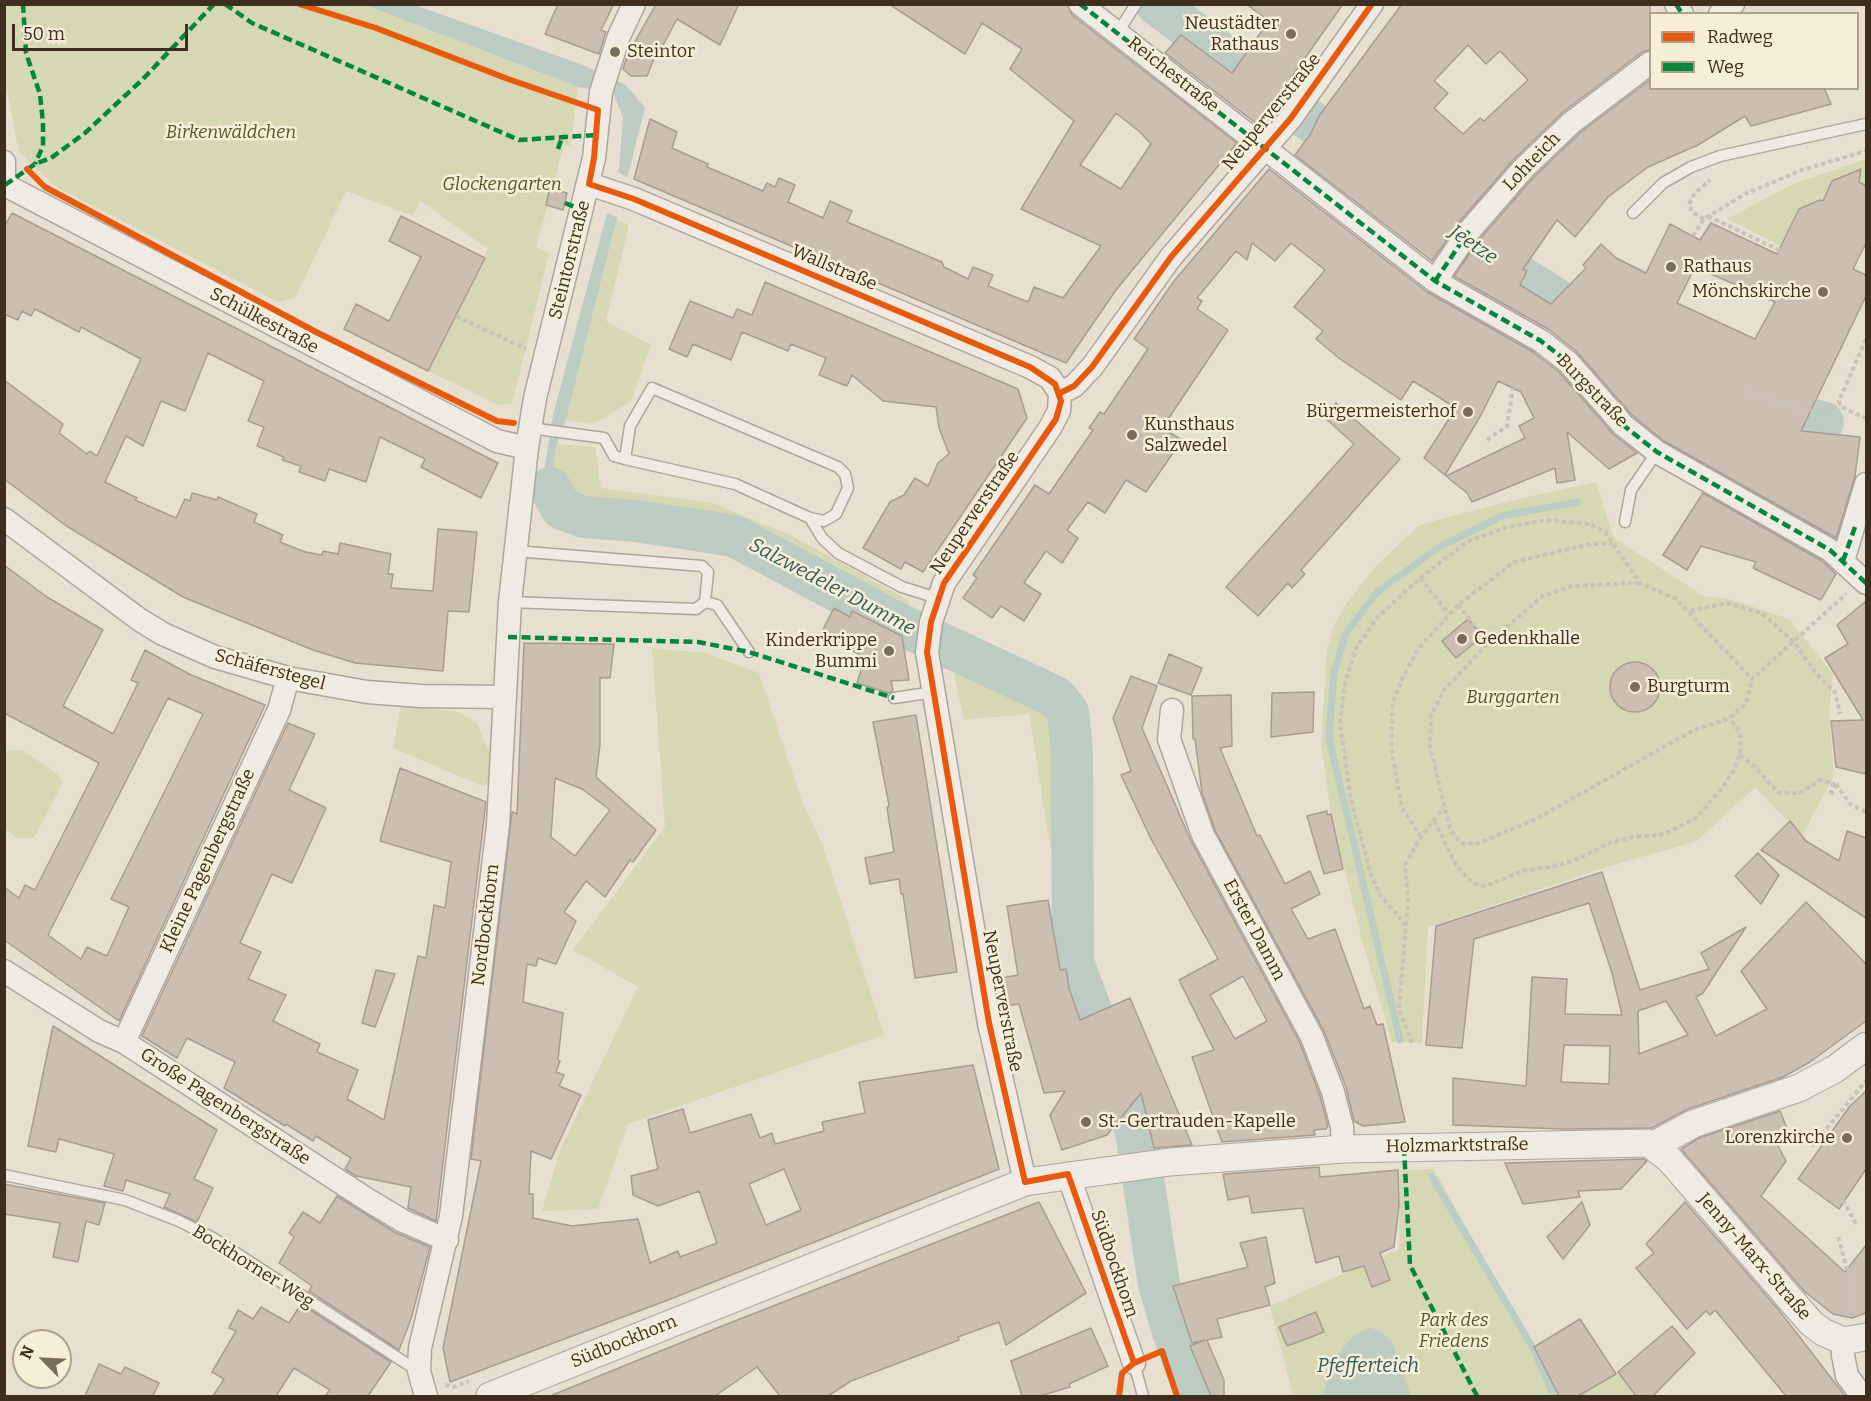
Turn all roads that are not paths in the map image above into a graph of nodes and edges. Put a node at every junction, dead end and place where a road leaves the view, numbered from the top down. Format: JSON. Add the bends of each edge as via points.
{"nodes":[{"id":1,"x":634,"y":4,"type":"edge"},
{"id":2,"x":1080,"y":4,"type":"edge"},
{"id":3,"x":1372,"y":4,"type":"edge"},
{"id":4,"x":1136,"y":5,"type":"edge"},
{"id":5,"x":1118,"y":32,"type":"junction"},
{"id":6,"x":1649,"y":64,"type":"edge"},
{"id":7,"x":1866,"y":124,"type":"edge"},
{"id":8,"x":1265,"y":147,"type":"junction"},
{"id":9,"x":4,"y":162,"type":"edge"},
{"id":10,"x":589,"y":184,"type":"junction"},
{"id":11,"x":5,"y":185,"type":"edge"},
{"id":12,"x":1633,"y":213,"type":"dead end"},
{"id":13,"x":1435,"y":281,"type":"junction"},
{"id":14,"x":1060,"y":393,"type":"junction"},
{"id":15,"x":534,"y":435,"type":"junction"},
{"id":16,"x":1657,"y":452,"type":"junction"},
{"id":17,"x":625,"y":459,"type":"junction"},
{"id":18,"x":1866,"y":484,"type":"edge"},
{"id":19,"x":810,"y":518,"type":"junction"},
{"id":20,"x":4,"y":519,"type":"edge"},
{"id":21,"x":1625,"y":522,"type":"dead end"},
{"id":22,"x":515,"y":551,"type":"junction"},
{"id":23,"x":1843,"y":561,"type":"junction"},
{"id":24,"x":1865,"y":581,"type":"edge"},
{"id":25,"x":937,"y":598,"type":"junction"},
{"id":26,"x":510,"y":602,"type":"junction"},
{"id":27,"x":701,"y":605,"type":"junction"},
{"id":28,"x":749,"y":652,"type":"dead end"},
{"id":29,"x":288,"y":678,"type":"junction"},
{"id":30,"x":934,"y":692,"type":"junction"},
{"id":31,"x":505,"y":697,"type":"junction"},
{"id":32,"x":894,"y":698,"type":"dead end"},
{"id":33,"x":1172,"y":710,"type":"dead end"},
{"id":34,"x":8,"y":982,"type":"edge"},
{"id":35,"x":124,"y":1042,"type":"junction"},
{"id":36,"x":1866,"y":1046,"type":"edge"},
{"id":37,"x":1654,"y":1145,"type":"junction"},
{"id":38,"x":1343,"y":1149,"type":"junction"},
{"id":39,"x":1068,"y":1174,"type":"junction"},
{"id":40,"x":4,"y":1175,"type":"edge"},
{"id":41,"x":1025,"y":1182,"type":"junction"},
{"id":42,"x":447,"y":1240,"type":"junction"},
{"id":43,"x":1855,"y":1339,"type":"edge"},
{"id":44,"x":1134,"y":1363,"type":"joint"},
{"id":45,"x":418,"y":1371,"type":"junction"},
{"id":46,"x":426,"y":1396,"type":"edge"},
{"id":47,"x":490,"y":1396,"type":"edge"},
{"id":48,"x":1143,"y":1396,"type":"edge"},
{"id":49,"x":1862,"y":1396,"type":"edge"}],
"edges":[{"from":1,"to":10,"type":"street","name":"Steintorstraße","via":[[601,92]]},
{"from":2,"to":5,"type":"street","name":"Reichestraße"},
{"from":3,"to":8,"type":"street","name":"Neuperverstraße","via":[[1291,118]]},
{"from":4,"to":5,"type":"lane"},
{"from":5,"to":8,"type":"street","name":"Reichestraße"},
{"from":6,"to":13,"type":"street","name":"Lohteich","via":[[1571,123],[1523,169],[1464,238]]},
{"from":7,"to":12,"type":"lane","via":[[1720,156],[1670,178]]},
{"from":8,"to":13,"type":"street","name":"Burgstraße"},
{"from":8,"to":14,"type":"street","name":"Neuperverstraße","via":[[1148,286],[1092,367],[1074,386]]},
{"from":9,"to":11,"type":"street"},
{"from":10,"to":14,"type":"street","name":"Wallstraße","via":[[634,199],[1030,367],[1050,378]]},
{"from":10,"to":15,"type":"street","name":"Steintorstraße"},
{"from":11,"to":15,"type":"street","name":"Schülkestraße","via":[[497,441]]},
{"from":13,"to":16,"type":"street","name":"Burgstraße","via":[[1541,342],[1568,362],[1623,425]]},
{"from":14,"to":25,"type":"street","name":"Neuperverstraße","via":[[1059,411],[1050,428],[955,564]]},
{"from":15,"to":17,"type":"lane","via":[[604,438],[614,456]]},
{"from":15,"to":22,"type":"street","name":"Nordbockhorn"},
{"from":16,"to":21,"type":"lane","via":[[1631,490]]},
{"from":16,"to":23,"type":"street","name":"Burgstraße"},
{"from":17,"to":19,"type":"lane","via":[[735,484]]},
{"from":17,"to":19,"type":"lane","via":[[630,426],[652,388],[838,467],[845,474],[848,488],[836,514],[824,521]]},
{"from":18,"to":23,"type":"street"},
{"from":19,"to":25,"type":"lane","via":[[822,538],[838,553],[902,587]]},
{"from":20,"to":29,"type":"street","name":"Schäferstegel","via":[[163,634],[215,657]]},
{"from":22,"to":26,"type":"street","name":"Nordbockhorn"},
{"from":22,"to":27,"type":"lane","via":[[702,566],[708,572]]},
{"from":23,"to":24,"type":"street","name":"Burgstraße"},
{"from":25,"to":30,"type":"street","name":"Neuperverstraße","via":[[927,652]]},
{"from":26,"to":27,"type":"lane"},
{"from":26,"to":31,"type":"street","name":"Nordbockhorn"},
{"from":27,"to":28,"type":"lane","via":[[717,605]]},
{"from":29,"to":31,"type":"street","name":"Schäferstegel","via":[[383,693]]},
{"from":29,"to":35,"type":"street","name":"Kleine Pagenbergstraße","via":[[279,710]]},
{"from":30,"to":32,"type":"lane"},
{"from":30,"to":41,"type":"street","name":"Neuperverstraße","via":[[989,1023]]},
{"from":31,"to":42,"type":"street","name":"Nordbockhorn","via":[[498,825]]},
{"from":33,"to":38,"type":"street","name":"Erster Damm","via":[[1169,739],[1203,835],[1312,1038],[1333,1092]]},
{"from":34,"to":35,"type":"street","name":"Große Pagenbergstraße"},
{"from":35,"to":42,"type":"street","name":"Große Pagenbergstraße","via":[[368,1200]]},
{"from":36,"to":37,"type":"street","via":[[1806,1085],[1693,1124]]},
{"from":37,"to":38,"type":"street","name":"Holzmarktstraße","via":[[1645,1142]]},
{"from":37,"to":43,"type":"street","name":"Jenny-Marx-Straße","via":[[1811,1323],[1823,1332]]},
{"from":38,"to":39,"type":"street","name":"Holzmarktstraße"},
{"from":39,"to":41,"type":"street","name":"Holzmarktstraße"},
{"from":39,"to":44,"type":"street","name":"Südbockhorn"},
{"from":40,"to":45,"type":"lane","name":"Bockhorner Weg","via":[[125,1200],[179,1221]]},
{"from":41,"to":47,"type":"street","name":"Südbockhorn"},
{"from":42,"to":45,"type":"street","name":"Nordbockhorn","via":[[420,1348]]},
{"from":43,"to":49,"type":"street","via":[[1843,1356],[1847,1376]]},
{"from":44,"to":48,"type":"lane","name":"Südbockhorn"},
{"from":45,"to":46,"type":"street","name":"Nordbockhorn"}]}
